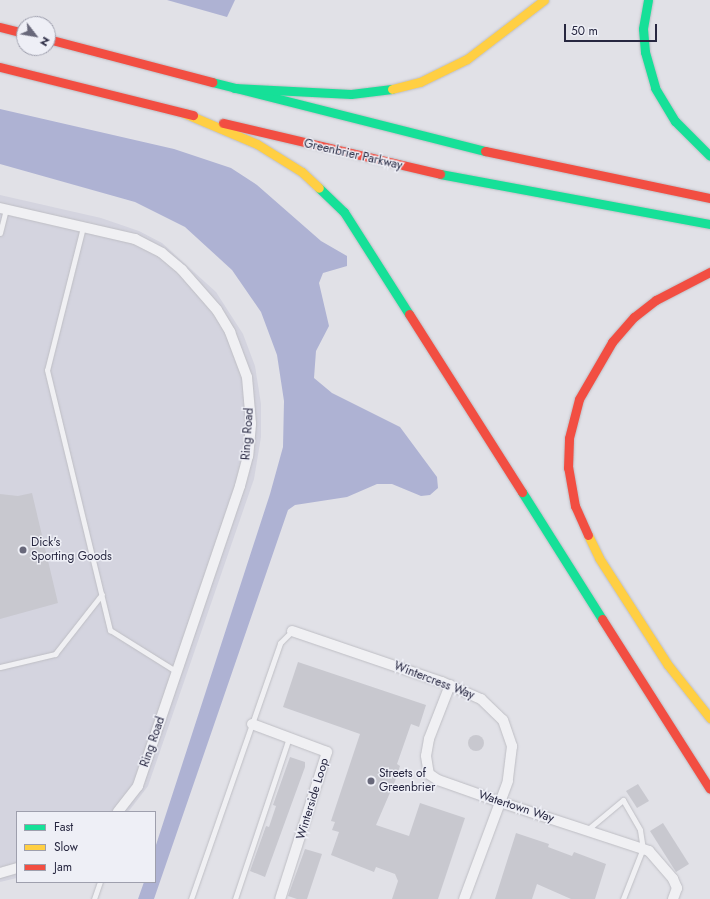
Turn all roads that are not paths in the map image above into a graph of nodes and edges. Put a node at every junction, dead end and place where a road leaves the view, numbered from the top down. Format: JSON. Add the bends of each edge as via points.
{"nodes":[{"id":1,"x":544,"y":0,"type":"edge"},
{"id":2,"x":648,"y":0,"type":"edge"},
{"id":3,"x":0,"y":27,"type":"edge"},
{"id":4,"x":16,"y":31,"type":"edge"},
{"id":5,"x":56,"y":41,"type":"edge"},
{"id":6,"x":0,"y":67,"type":"edge"},
{"id":7,"x":234,"y":88,"type":"junction"},
{"id":8,"x":184,"y":113,"type":"junction"},
{"id":9,"x":710,"y":156,"type":"edge"},
{"id":10,"x":710,"y":198,"type":"edge"},
{"id":11,"x":3,"y":208,"type":"edge"},
{"id":12,"x":710,"y":224,"type":"edge"},
{"id":13,"x":83,"y":227,"type":"junction"},
{"id":14,"x":0,"y":233,"type":"edge"},
{"id":15,"x":710,"y":272,"type":"edge"},
{"id":16,"x":102,"y":594,"type":"junction"},
{"id":17,"x":292,"y":631,"type":"joint"},
{"id":18,"x":0,"y":667,"type":"edge"},
{"id":19,"x":177,"y":672,"type":"junction"},
{"id":20,"x":450,"y":685,"type":"junction"},
{"id":21,"x":710,"y":718,"type":"edge"},
{"id":22,"x":252,"y":724,"type":"junction"},
{"id":23,"x":289,"y":738,"type":"junction"},
{"id":24,"x":710,"y":789,"type":"edge"},
{"id":25,"x":500,"y":802,"type":"junction"},
{"id":26,"x":119,"y":811,"type":"edge"},
{"id":27,"x":587,"y":830,"type":"junction"},
{"id":28,"x":643,"y":848,"type":"junction"},
{"id":29,"x":16,"y":868,"type":"edge"},
{"id":30,"x":0,"y":873,"type":"edge"},
{"id":31,"x":100,"y":883,"type":"edge"},
{"id":32,"x":95,"y":898,"type":"edge"},
{"id":33,"x":89,"y":899,"type":"edge"},
{"id":34,"x":192,"y":899,"type":"edge"},
{"id":35,"x":235,"y":899,"type":"edge"},
{"id":36,"x":280,"y":899,"type":"edge"},
{"id":37,"x":464,"y":899,"type":"edge"},
{"id":38,"x":623,"y":899,"type":"edge"},
{"id":39,"x":673,"y":899,"type":"edge"}],
"edges":[{"from":1,"to":7,"type":"main road","via":[[467,59],[420,82],[351,94]]},
{"from":2,"to":9,"type":"main road","via":[[643,29],[645,52],[655,88],[675,121]]},
{"from":3,"to":4,"type":"main road"},
{"from":5,"to":7,"type":"main road"},
{"from":6,"to":8,"type":"main road","name":"Greenbrier Parkway"},
{"from":7,"to":10,"type":"main road","via":[[564,170]]},
{"from":8,"to":12,"type":"main road","name":"Greenbrier Parkway","via":[[418,170]]},
{"from":8,"to":24,"type":"main road","via":[[256,144],[302,172],[344,212]]},
{"from":11,"to":13,"type":"street","name":"Ring Road"},
{"from":11,"to":14,"type":"lane"},
{"from":13,"to":16,"type":"lane","via":[[47,370]]},
{"from":13,"to":19,"type":"street","name":"Ring Road","via":[[135,239],[162,253],[182,270],[230,332],[247,377],[251,424],[248,456]]},
{"from":15,"to":21,"type":"main road","via":[[656,300],[634,317],[612,342],[579,399],[569,438],[568,468],[575,506],[599,558],[668,665]]},
{"from":16,"to":18,"type":"lane","via":[[55,654]]},
{"from":16,"to":19,"type":"lane","via":[[110,630]]},
{"from":17,"to":20,"type":"street","name":"Wintercress Way"},
{"from":17,"to":22,"type":"lane","via":[[280,643]]},
{"from":19,"to":26,"type":"street","name":"Ring Road","via":[[138,786]]},
{"from":20,"to":25,"type":"street","name":"Wintercress Way","via":[[481,699],[502,720],[512,746],[508,781]]},
{"from":20,"to":25,"type":"street","name":"Watertown Way","via":[[429,739],[426,756],[430,774],[438,780]]},
{"from":22,"to":23,"type":"street","name":"Winterside Loop"},
{"from":22,"to":34,"type":"lane"},
{"from":23,"to":35,"type":"lane"},
{"from":23,"to":36,"type":"street","name":"Winterside Loop","via":[[327,752]]},
{"from":25,"to":27,"type":"street","name":"Watertown Way"},
{"from":25,"to":37,"type":"street","name":"Wintercress Way"},
{"from":27,"to":28,"type":"street","name":"Watertown Way"},
{"from":27,"to":28,"type":"lane","via":[[623,800],[640,830]]},
{"from":28,"to":38,"type":"lane"},
{"from":28,"to":39,"type":"street","name":"Watertown Way","via":[[658,858],[677,888]]},
{"from":29,"to":30,"type":"street"},
{"from":31,"to":32,"type":"lane"},
{"from":32,"to":33,"type":"lane"}]}
